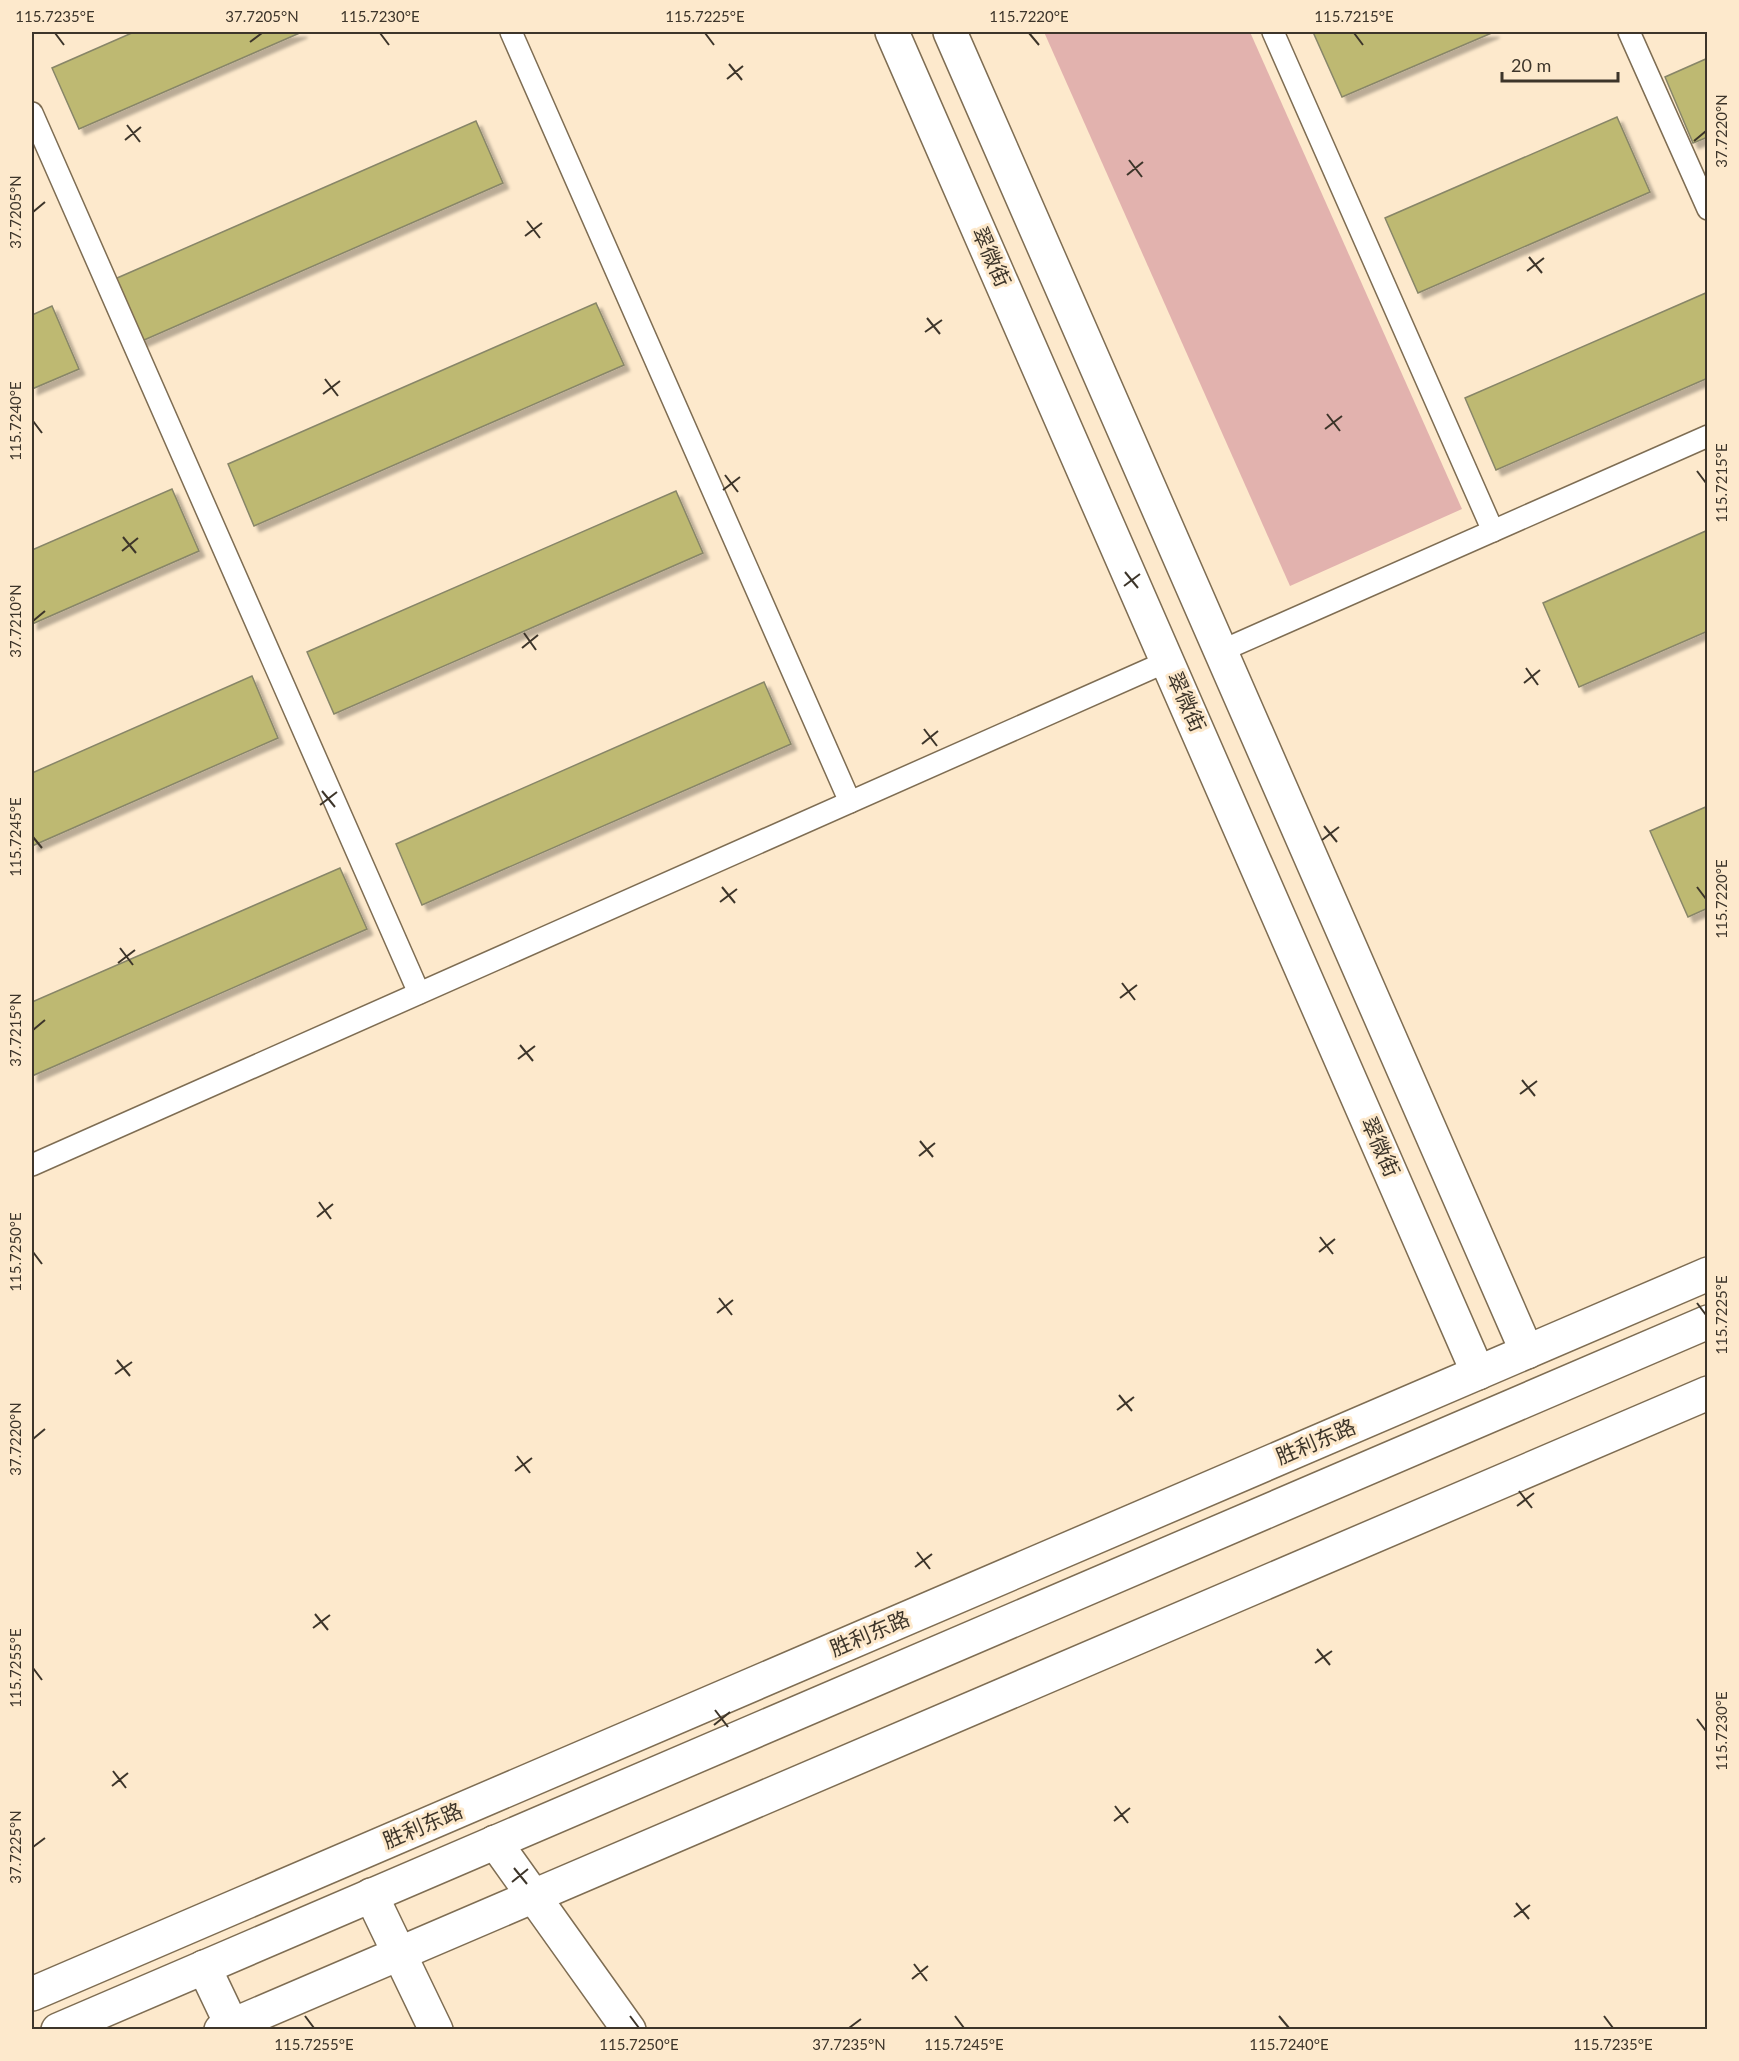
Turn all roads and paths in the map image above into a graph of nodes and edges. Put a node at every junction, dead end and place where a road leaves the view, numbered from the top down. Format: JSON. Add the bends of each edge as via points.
{"nodes":[{"id":1,"x":511,"y":32,"type":"edge"},
{"id":2,"x":892,"y":32,"type":"edge"},
{"id":3,"x":950,"y":32,"type":"edge"},
{"id":4,"x":1273,"y":32,"type":"edge"},
{"id":5,"x":1629,"y":32,"type":"edge"},
{"id":6,"x":32,"y":113,"type":"edge"},
{"id":7,"x":1707,"y":209,"type":"edge"},
{"id":8,"x":1707,"y":436,"type":"edge"},
{"id":9,"x":1493,"y":531,"type":"junction"},
{"id":10,"x":1221,"y":651,"type":"junction"},
{"id":11,"x":1168,"y":661,"type":"junction"},
{"id":12,"x":850,"y":802,"type":"junction"},
{"id":13,"x":419,"y":993,"type":"junction"},
{"id":14,"x":32,"y":1165,"type":"edge"},
{"id":15,"x":1707,"y":1274,"type":"edge"},
{"id":16,"x":1707,"y":1322,"type":"edge"},
{"id":17,"x":1527,"y":1352,"type":"junction"},
{"id":18,"x":1478,"y":1373,"type":"junction"},
{"id":19,"x":1707,"y":1393,"type":"edge"},
{"id":20,"x":495,"y":1842,"type":"junction"},
{"id":21,"x":371,"y":1895,"type":"junction"},
{"id":22,"x":534,"y":1896,"type":"junction"},
{"id":23,"x":400,"y":1954,"type":"junction"},
{"id":24,"x":204,"y":1967,"type":"junction"},
{"id":25,"x":32,"y":1994,"type":"edge"},
{"id":26,"x":229,"y":2028,"type":"edge"},
{"id":27,"x":58,"y":2030,"type":"edge"},
{"id":28,"x":436,"y":2030,"type":"edge"},
{"id":29,"x":629,"y":2030,"type":"edge"}],
"edges":[{"from":1,"to":12,"type":"lane"},
{"from":2,"to":11,"type":"street","name":"翠微街"},
{"from":3,"to":10,"type":"street"},
{"from":4,"to":9,"type":"lane"},
{"from":5,"to":7,"type":"lane"},
{"from":6,"to":13,"type":"lane"},
{"from":8,"to":9,"type":"lane"},
{"from":9,"to":10,"type":"lane"},
{"from":10,"to":17,"type":"street"},
{"from":11,"to":12,"type":"lane"},
{"from":11,"to":18,"type":"street","name":"翠微街"},
{"from":12,"to":13,"type":"lane"},
{"from":13,"to":14,"type":"lane"},
{"from":15,"to":17,"type":"street","name":"胜利东路"},
{"from":16,"to":20,"type":"street","name":"胜利东路"},
{"from":17,"to":18,"type":"street","name":"胜利东路"},
{"from":18,"to":25,"type":"street","name":"胜利东路"},
{"from":19,"to":22,"type":"street"},
{"from":20,"to":21,"type":"street","name":"胜利东路"},
{"from":20,"to":22,"type":"street"},
{"from":21,"to":23,"type":"street"},
{"from":21,"to":24,"type":"street","name":"胜利东路"},
{"from":22,"to":23,"type":"street"},
{"from":22,"to":29,"type":"street"},
{"from":23,"to":26,"type":"street"},
{"from":23,"to":28,"type":"street"},
{"from":24,"to":26,"type":"street"},
{"from":24,"to":27,"type":"street","name":"胜利东路"}]}
